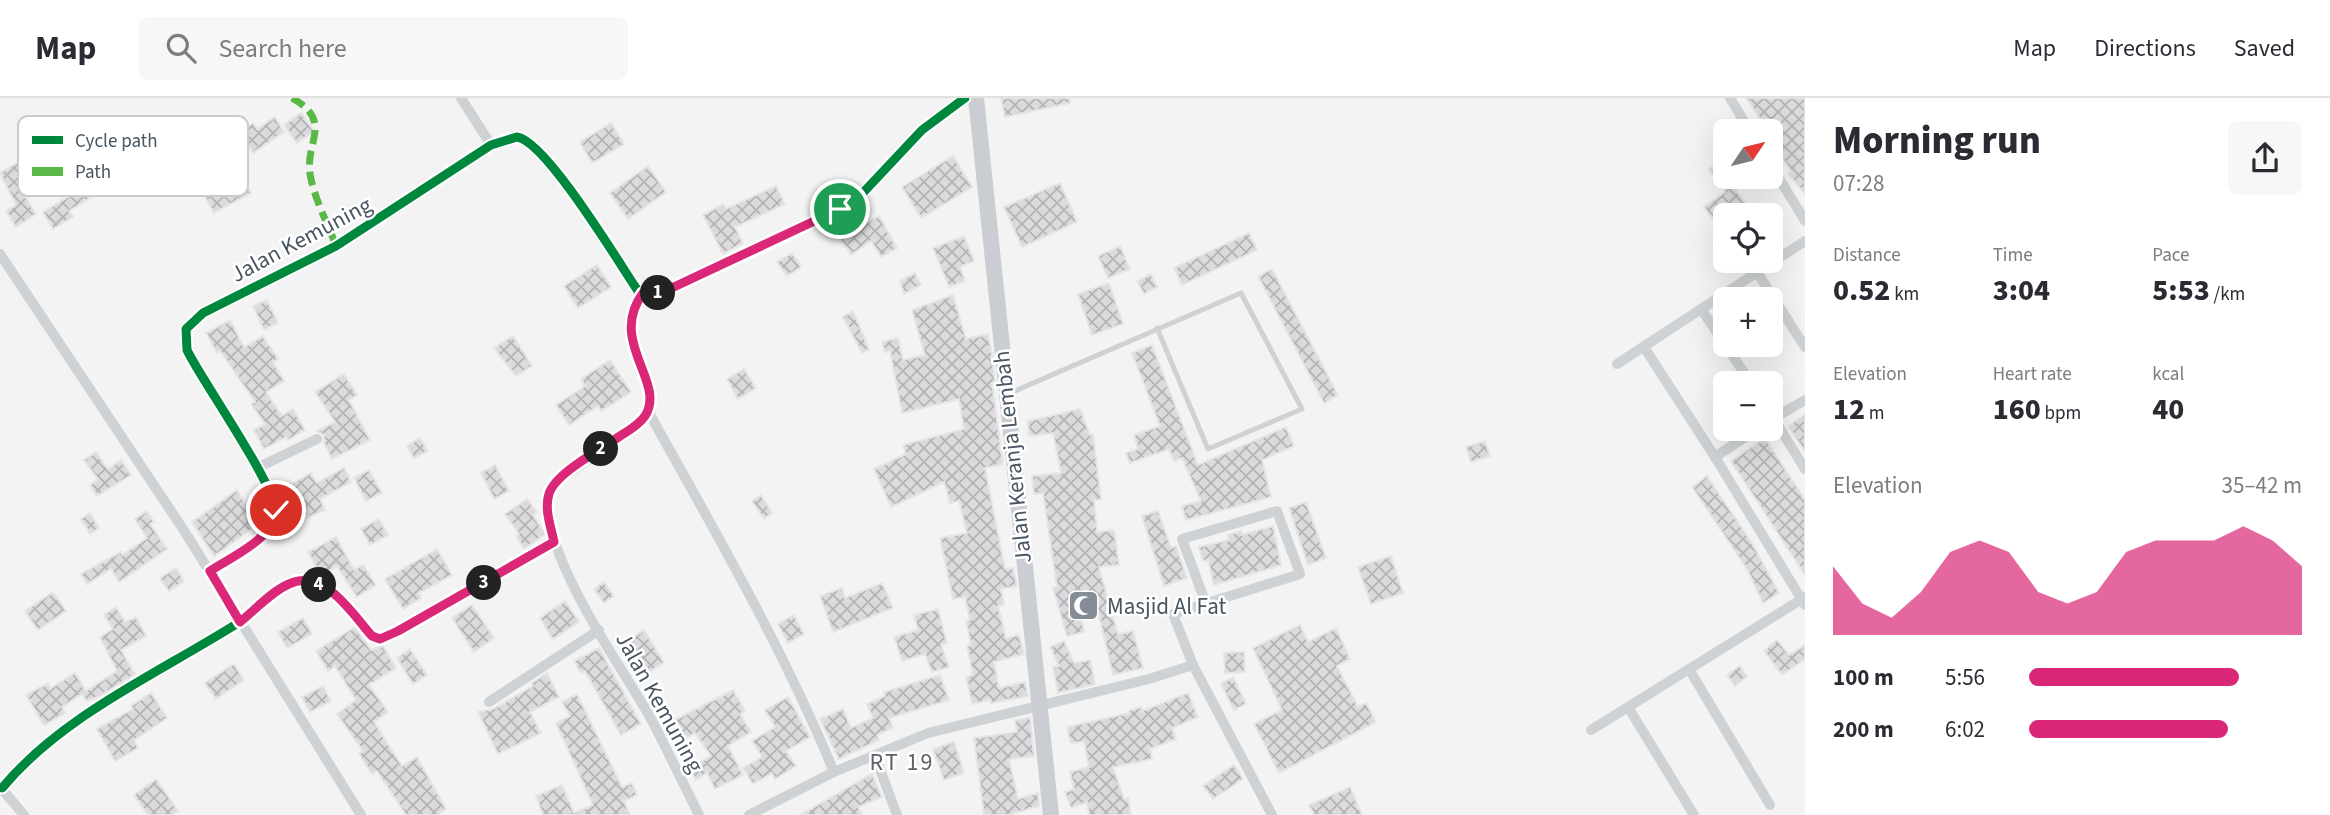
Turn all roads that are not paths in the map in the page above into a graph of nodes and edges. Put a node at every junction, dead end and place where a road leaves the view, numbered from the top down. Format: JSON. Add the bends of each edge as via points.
{"nodes":[{"id":1,"x":461,"y":98,"type":"edge"},
{"id":2,"x":965,"y":98,"type":"edge"},
{"id":3,"x":976,"y":98,"type":"edge"},
{"id":4,"x":1730,"y":98,"type":"edge"},
{"id":5,"x":1743,"y":119,"type":"edge"},
{"id":6,"x":491,"y":145,"type":"junction"},
{"id":7,"x":1783,"y":185,"type":"edge"},
{"id":8,"x":1805,"y":221,"type":"edge"},
{"id":9,"x":1805,"y":241,"type":"edge"},
{"id":10,"x":0,"y":254,"type":"edge"},
{"id":11,"x":1783,"y":255,"type":"edge"},
{"id":12,"x":1756,"y":273,"type":"edge"},
{"id":13,"x":1758,"y":273,"type":"edge"},
{"id":14,"x":643,"y":293,"type":"junction"},
{"id":15,"x":1702,"y":309,"type":"junction"},
{"id":16,"x":1157,"y":328,"type":"junction"},
{"id":17,"x":1644,"y":347,"type":"junction"},
{"id":18,"x":1805,"y":347,"type":"edge"},
{"id":19,"x":1617,"y":364,"type":"dead end"},
{"id":20,"x":1743,"y":371,"type":"edge"},
{"id":21,"x":1006,"y":395,"type":"junction"},
{"id":22,"x":1805,"y":400,"type":"edge"},
{"id":23,"x":648,"y":411,"type":"junction"},
{"id":24,"x":1783,"y":411,"type":"edge"},
{"id":25,"x":1783,"y":434,"type":"edge"},
{"id":26,"x":317,"y":439,"type":"dead end"},
{"id":27,"x":1739,"y":441,"type":"edge"},
{"id":28,"x":1715,"y":457,"type":"junction"},
{"id":29,"x":257,"y":468,"type":"junction"},
{"id":30,"x":1805,"y":469,"type":"edge"},
{"id":31,"x":554,"y":542,"type":"junction"},
{"id":32,"x":210,"y":571,"type":"junction"},
{"id":33,"x":1804,"y":600,"type":"edge"},
{"id":34,"x":1206,"y":604,"type":"junction"},
{"id":35,"x":240,"y":622,"type":"junction"},
{"id":36,"x":599,"y":630,"type":"junction"},
{"id":37,"x":1192,"y":665,"type":"junction"},
{"id":38,"x":1689,"y":669,"type":"junction"},
{"id":39,"x":489,"y":702,"type":"dead end"},
{"id":40,"x":1040,"y":707,"type":"junction"},
{"id":41,"x":1628,"y":707,"type":"junction"},
{"id":42,"x":1591,"y":730,"type":"dead end"},
{"id":43,"x":875,"y":756,"type":"junction"},
{"id":44,"x":834,"y":772,"type":"junction"},
{"id":45,"x":1,"y":788,"type":"edge"},
{"id":46,"x":1770,"y":805,"type":"dead end"},
{"id":47,"x":24,"y":815,"type":"edge"},
{"id":48,"x":360,"y":815,"type":"edge"},
{"id":49,"x":699,"y":815,"type":"edge"},
{"id":50,"x":749,"y":815,"type":"edge"},
{"id":51,"x":897,"y":815,"type":"edge"},
{"id":52,"x":1051,"y":815,"type":"edge"},
{"id":53,"x":1272,"y":815,"type":"edge"},
{"id":54,"x":1694,"y":815,"type":"edge"}],
"edges":[{"from":1,"to":6,"type":"street"},
{"from":2,"to":14,"type":"street","via":[[922,130],[859,197],[676,286]]},
{"from":3,"to":21,"type":"main road","name":"Jalan Keranja Lembah"},
{"from":4,"to":5,"type":"street"},
{"from":6,"to":14,"type":"street","name":"Jalan Kemuning","via":[[517,137],[533,145]]},
{"from":6,"to":29,"type":"street","name":"Jalan Kemuning","via":[[336,246],[191,322],[184,338],[187,350]]},
{"from":7,"to":8,"type":"street"},
{"from":9,"to":11,"type":"street"},
{"from":10,"to":32,"type":"street"},
{"from":12,"to":15,"type":"street"},
{"from":13,"to":18,"type":"street"},
{"from":14,"to":23,"type":"street","via":[[633,308],[629,327],[647,384]]},
{"from":15,"to":17,"type":"street"},
{"from":15,"to":20,"type":"street"},
{"from":16,"to":16,"type":"lane","via":[[1241,293],[1302,409],[1208,449]]},
{"from":16,"to":21,"type":"lane"},
{"from":17,"to":19,"type":"street"},
{"from":17,"to":28,"type":"street"},
{"from":21,"to":40,"type":"main road","name":"Jalan Keranja Lembah"},
{"from":22,"to":24,"type":"street"},
{"from":23,"to":31,"type":"street","name":"Jalan Kemuning","via":[[639,424],[554,484],[548,504]]},
{"from":23,"to":44,"type":"street","via":[[763,615]]},
{"from":25,"to":30,"type":"street"},
{"from":26,"to":29,"type":"street"},
{"from":27,"to":28,"type":"street"},
{"from":28,"to":33,"type":"street"},
{"from":29,"to":32,"type":"street","name":"Jalan Kemuning","via":[[274,499],[275,517],[258,539]]},
{"from":31,"to":35,"type":"street","via":[[380,639],[330,590],[301,580],[288,584]]},
{"from":31,"to":36,"type":"street","name":"Jalan Kemuning","via":[[579,599]]},
{"from":32,"to":35,"type":"street"},
{"from":33,"to":38,"type":"street"},
{"from":34,"to":34,"type":"street","via":[[1300,574],[1277,511],[1182,539]]},
{"from":34,"to":37,"type":"street","via":[[1173,614]]},
{"from":35,"to":45,"type":"street","via":[[90,714]]},
{"from":35,"to":48,"type":"street"},
{"from":36,"to":39,"type":"street"},
{"from":36,"to":49,"type":"street","name":"Jalan Kemuning"},
{"from":37,"to":40,"type":"street"},
{"from":37,"to":53,"type":"street"},
{"from":38,"to":41,"type":"street"},
{"from":38,"to":46,"type":"street"},
{"from":40,"to":43,"type":"street","via":[[938,730]]},
{"from":40,"to":52,"type":"main road","name":"Jalan Keranja Lembah"},
{"from":41,"to":42,"type":"street"},
{"from":41,"to":54,"type":"street"},
{"from":43,"to":44,"type":"street"},
{"from":43,"to":51,"type":"street"},
{"from":44,"to":50,"type":"street"},
{"from":45,"to":47,"type":"street"}]}
